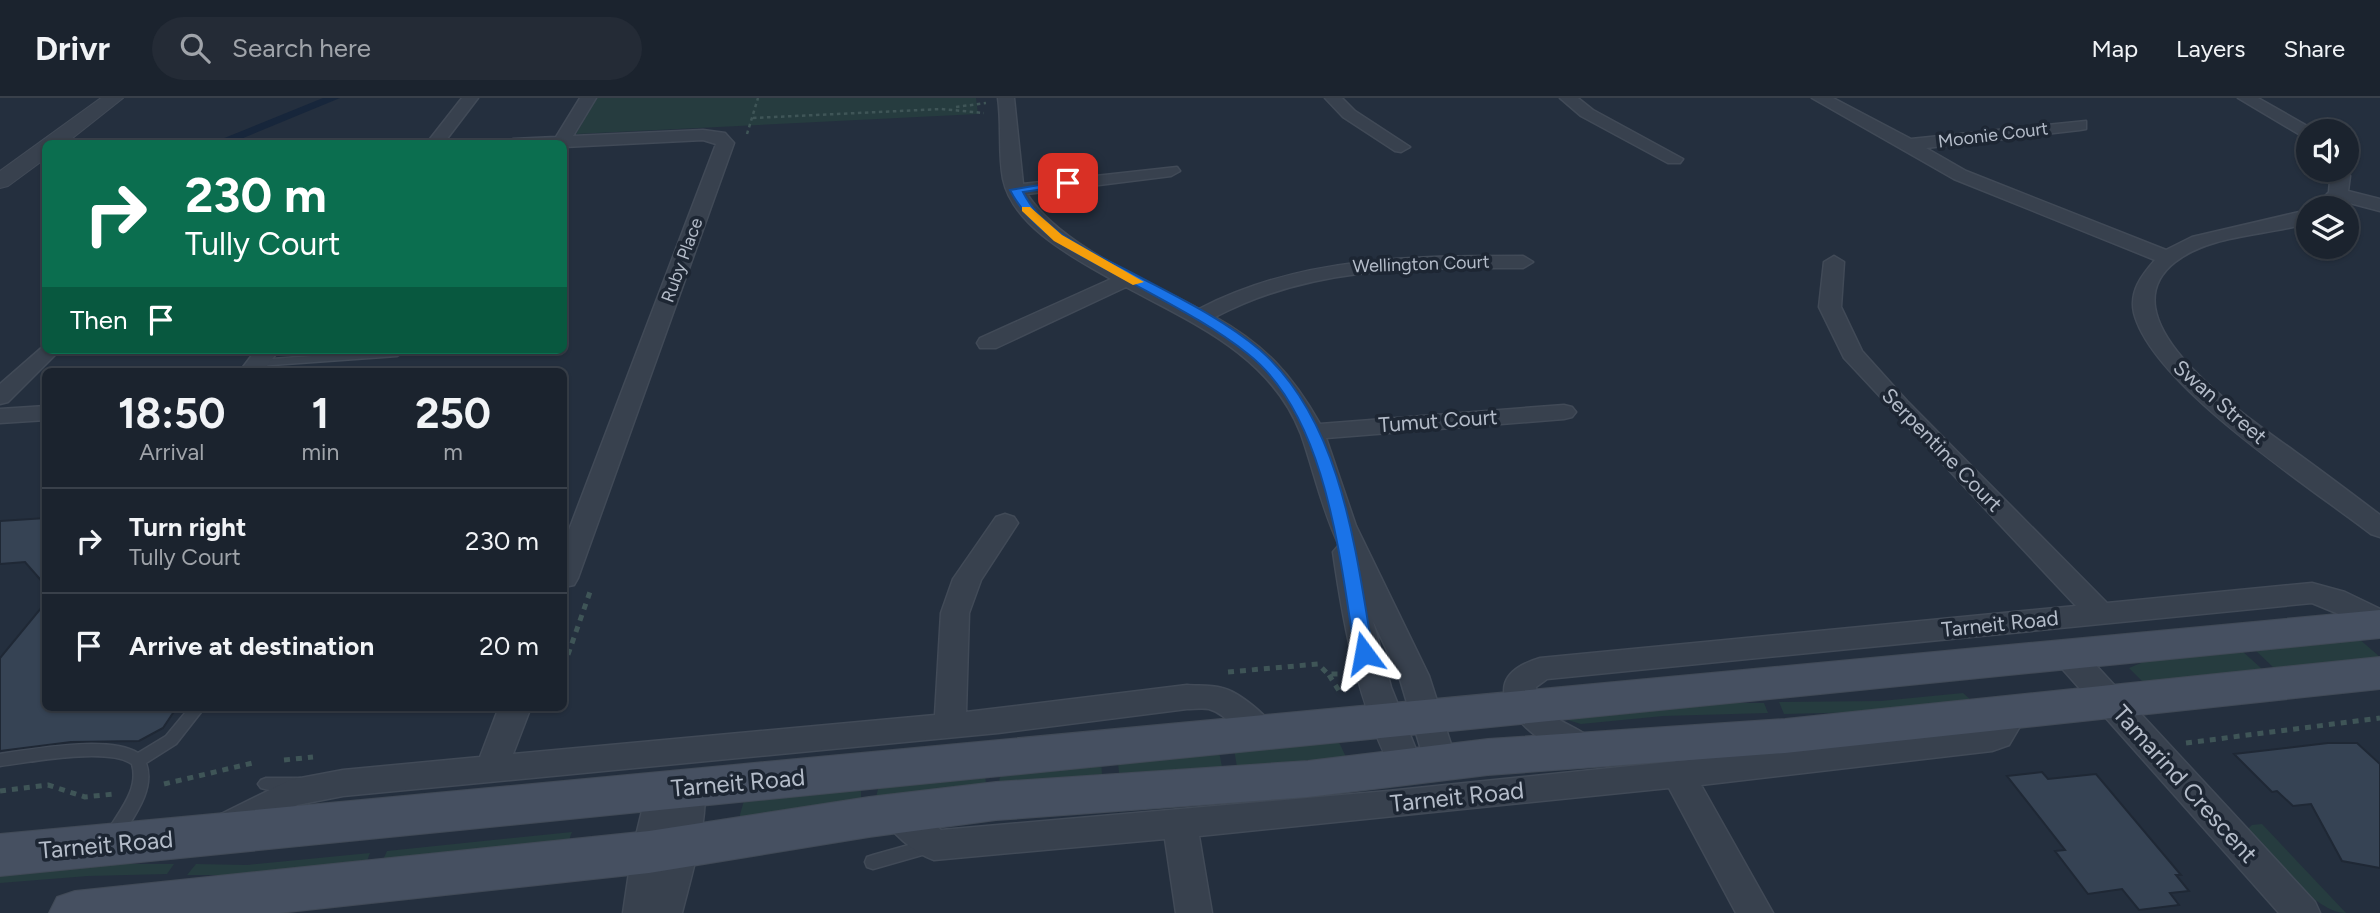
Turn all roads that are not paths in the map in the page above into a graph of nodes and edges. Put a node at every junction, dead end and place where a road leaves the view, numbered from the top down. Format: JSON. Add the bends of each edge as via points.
{"nodes":[{"id":1,"x":113,"y":98,"type":"edge"},
{"id":2,"x":470,"y":98,"type":"edge"},
{"id":3,"x":588,"y":98,"type":"edge"},
{"id":4,"x":1333,"y":98,"type":"edge"},
{"id":5,"x":1568,"y":98,"type":"edge"},
{"id":6,"x":1821,"y":98,"type":"edge"},
{"id":7,"x":2246,"y":98,"type":"edge"},
{"id":8,"x":1007,"y":106,"type":"edge"},
{"id":9,"x":2080,"y":125,"type":"dead end"},
{"id":10,"x":2296,"y":125,"type":"edge"},
{"id":11,"x":56,"y":140,"type":"edge"},
{"id":12,"x":437,"y":140,"type":"edge"},
{"id":13,"x":563,"y":140,"type":"edge"},
{"id":14,"x":567,"y":141,"type":"edge"},
{"id":15,"x":1905,"y":145,"type":"junction"},
{"id":16,"x":1401,"y":147,"type":"dead end"},
{"id":17,"x":42,"y":151,"type":"edge"},
{"id":18,"x":1674,"y":159,"type":"dead end"},
{"id":19,"x":1171,"y":171,"type":"dead end"},
{"id":20,"x":0,"y":181,"type":"edge"},
{"id":21,"x":2342,"y":182,"type":"edge"},
{"id":22,"x":1016,"y":190,"type":"junction"},
{"id":23,"x":2338,"y":194,"type":"joint"},
{"id":24,"x":2380,"y":205,"type":"edge"},
{"id":25,"x":2296,"y":219,"type":"edge"},
{"id":26,"x":2083,"y":223,"type":"joint"},
{"id":27,"x":2173,"y":254,"type":"junction"},
{"id":28,"x":1524,"y":262,"type":"dead end"},
{"id":29,"x":1835,"y":262,"type":"dead end"},
{"id":30,"x":1129,"y":278,"type":"junction"},
{"id":31,"x":1201,"y":316,"type":"junction"},
{"id":32,"x":988,"y":343,"type":"dead end"},
{"id":33,"x":45,"y":354,"type":"edge"},
{"id":34,"x":380,"y":354,"type":"edge"},
{"id":35,"x":259,"y":361,"type":"edge"},
{"id":36,"x":0,"y":397,"type":"edge"},
{"id":37,"x":1564,"y":412,"type":"dead end"},
{"id":38,"x":42,"y":413,"type":"edge"},
{"id":39,"x":0,"y":416,"type":"edge"},
{"id":40,"x":1312,"y":432,"type":"junction"},
{"id":41,"x":1005,"y":523,"type":"dead end"},
{"id":42,"x":1343,"y":526,"type":"junction"},
{"id":43,"x":2380,"y":528,"type":"edge"},
{"id":44,"x":567,"y":570,"type":"edge"},
{"id":45,"x":2101,"y":614,"type":"junction"},
{"id":46,"x":2380,"y":622,"type":"edge"},
{"id":47,"x":2068,"y":655,"type":"junction"},
{"id":48,"x":1963,"y":665,"type":"junction"},
{"id":49,"x":2380,"y":673,"type":"edge"},
{"id":50,"x":2109,"y":701,"type":"junction"},
{"id":51,"x":1525,"y":708,"type":"junction"},
{"id":52,"x":195,"y":711,"type":"edge"},
{"id":53,"x":513,"y":711,"type":"edge"},
{"id":54,"x":2000,"y":711,"type":"junction"},
{"id":55,"x":1407,"y":719,"type":"junction"},
{"id":56,"x":950,"y":724,"type":"junction"},
{"id":57,"x":1263,"y":734,"type":"junction"},
{"id":58,"x":1583,"y":749,"type":"junction"},
{"id":59,"x":0,"y":760,"type":"edge"},
{"id":60,"x":138,"y":761,"type":"junction"},
{"id":61,"x":1424,"y":765,"type":"junction"},
{"id":62,"x":491,"y":770,"type":"junction"},
{"id":63,"x":1679,"y":776,"type":"junction"},
{"id":64,"x":266,"y":784,"type":"dead end"},
{"id":65,"x":305,"y":789,"type":"junction"},
{"id":66,"x":676,"y":789,"type":"junction"},
{"id":67,"x":897,"y":813,"type":"junction"},
{"id":68,"x":1180,"y":822,"type":"junction"},
{"id":69,"x":212,"y":835,"type":"junction"},
{"id":70,"x":106,"y":845,"type":"junction"},
{"id":71,"x":934,"y":845,"type":"junction"},
{"id":72,"x":665,"y":849,"type":"junction"},
{"id":73,"x":0,"y":855,"type":"edge"},
{"id":74,"x":873,"y":862,"type":"dead end"},
{"id":75,"x":75,"y":913,"type":"edge"},
{"id":76,"x":640,"y":913,"type":"edge"},
{"id":77,"x":664,"y":913,"type":"edge"},
{"id":78,"x":1194,"y":913,"type":"edge"},
{"id":79,"x":1755,"y":913,"type":"edge"},
{"id":80,"x":2302,"y":913,"type":"edge"}],
"edges":[{"from":1,"to":11,"type":"street"},
{"from":2,"to":12,"type":"street"},
{"from":3,"to":13,"type":"street"},
{"from":4,"to":16,"type":"street","via":[[1349,114]]},
{"from":5,"to":18,"type":"street","via":[[1587,113]]},
{"from":6,"to":15,"type":"street"},
{"from":7,"to":10,"type":"street"},
{"from":8,"to":22,"type":"street"},
{"from":9,"to":15,"type":"street","name":"Moonie Court"},
{"from":14,"to":44,"type":"street","name":"Ruby Place","via":[[703,135],[719,137],[725,143]]},
{"from":15,"to":26,"type":"street","via":[[1989,188]]},
{"from":17,"to":20,"type":"street"},
{"from":19,"to":22,"type":"street"},
{"from":21,"to":23,"type":"street"},
{"from":22,"to":30,"type":"street","via":[[1024,206],[1058,238]]},
{"from":23,"to":24,"type":"street"},
{"from":25,"to":27,"type":"street","via":[[2213,238]]},
{"from":26,"to":27,"type":"street"},
{"from":27,"to":43,"type":"street","name":"Swan Street","via":[[2148,278],[2143,298],[2149,324],[2167,356],[2210,398]]},
{"from":28,"to":31,"type":"street","name":"Wellington Court","via":[[1339,267],[1284,280]]},
{"from":29,"to":45,"type":"street","name":"Serpentine Court","via":[[1830,307],[1852,353]]},
{"from":30,"to":31,"type":"street"},
{"from":30,"to":32,"type":"street"},
{"from":31,"to":40,"type":"street","via":[[1275,372]]},
{"from":33,"to":36,"type":"street"},
{"from":34,"to":35,"type":"lane"},
{"from":37,"to":40,"type":"street","name":"Tumut Court"},
{"from":38,"to":39,"type":"street"},
{"from":40,"to":42,"type":"street"},
{"from":41,"to":56,"type":"street","via":[[967,579],[955,613]]},
{"from":42,"to":55,"type":"street","via":[[1358,631]]},
{"from":42,"to":55,"type":"street","via":[[1415,676]]},
{"from":45,"to":46,"type":"street","name":"Tarneit Road","via":[[2312,593],[2335,599]]},
{"from":45,"to":51,"type":"street","name":"Tarneit Road","via":[[1540,669],[1520,682]]},
{"from":46,"to":47,"type":"main road","name":"Tarneit Road"},
{"from":47,"to":48,"type":"main road","name":"Tarneit Road"},
{"from":47,"to":50,"type":"street","name":"Tamarind Crescent"},
{"from":48,"to":51,"type":"main road","name":"Tarneit Road"},
{"from":48,"to":54,"type":"main road"},
{"from":49,"to":50,"type":"main road","name":"Tarneit Road"},
{"from":50,"to":54,"type":"main road","name":"Tarneit Road"},
{"from":50,"to":80,"type":"street","name":"Tamarind Crescent"},
{"from":51,"to":55,"type":"main road","name":"Tarneit Road"},
{"from":51,"to":58,"type":"street","via":[[1542,726]]},
{"from":52,"to":60,"type":"lane","via":[[172,740]]},
{"from":53,"to":62,"type":"street"},
{"from":54,"to":58,"type":"main road","name":"Tarneit Road","via":[[1784,736]]},
{"from":54,"to":63,"type":"street","name":"Tarneit Road","via":[[2005,723],[1997,738]]},
{"from":55,"to":57,"type":"main road","name":"Tarneit Road"},
{"from":55,"to":61,"type":"street"},
{"from":56,"to":57,"type":"street","name":"Tarneit Road","via":[[1207,696],[1217,698]]},
{"from":56,"to":62,"type":"street","name":"Tarneit Road"},
{"from":57,"to":66,"type":"main road","name":"Tarneit Road"},
{"from":58,"to":61,"type":"main road","name":"Tarneit Road"},
{"from":59,"to":60,"type":"lane","via":[[105,750],[130,753]]},
{"from":60,"to":70,"type":"lane","via":[[138,791]]},
{"from":61,"to":67,"type":"main road","name":"Tarneit Road","via":[[1308,779],[996,800]]},
{"from":62,"to":65,"type":"street","name":"Tarneit Road"},
{"from":63,"to":68,"type":"street","name":"Tarneit Road"},
{"from":63,"to":79,"type":"street"},
{"from":64,"to":65,"type":"lane","name":"Tarneit Road","via":[[297,783]]},
{"from":65,"to":69,"type":"street","name":"Tarneit Road"},
{"from":66,"to":69,"type":"main road","name":"Tarneit Road"},
{"from":66,"to":72,"type":"street"},
{"from":67,"to":71,"type":"street"},
{"from":67,"to":72,"type":"main road","name":"Tarneit Road"},
{"from":68,"to":71,"type":"street","name":"Tarneit Road"},
{"from":68,"to":78,"type":"street"},
{"from":69,"to":70,"type":"main road","name":"Tarneit Road"},
{"from":70,"to":73,"type":"main road","name":"Tarneit Road"},
{"from":71,"to":74,"type":"lane"},
{"from":72,"to":75,"type":"main road","name":"Tarneit Road"},
{"from":72,"to":76,"type":"street"},
{"from":72,"to":77,"type":"street"}]}
